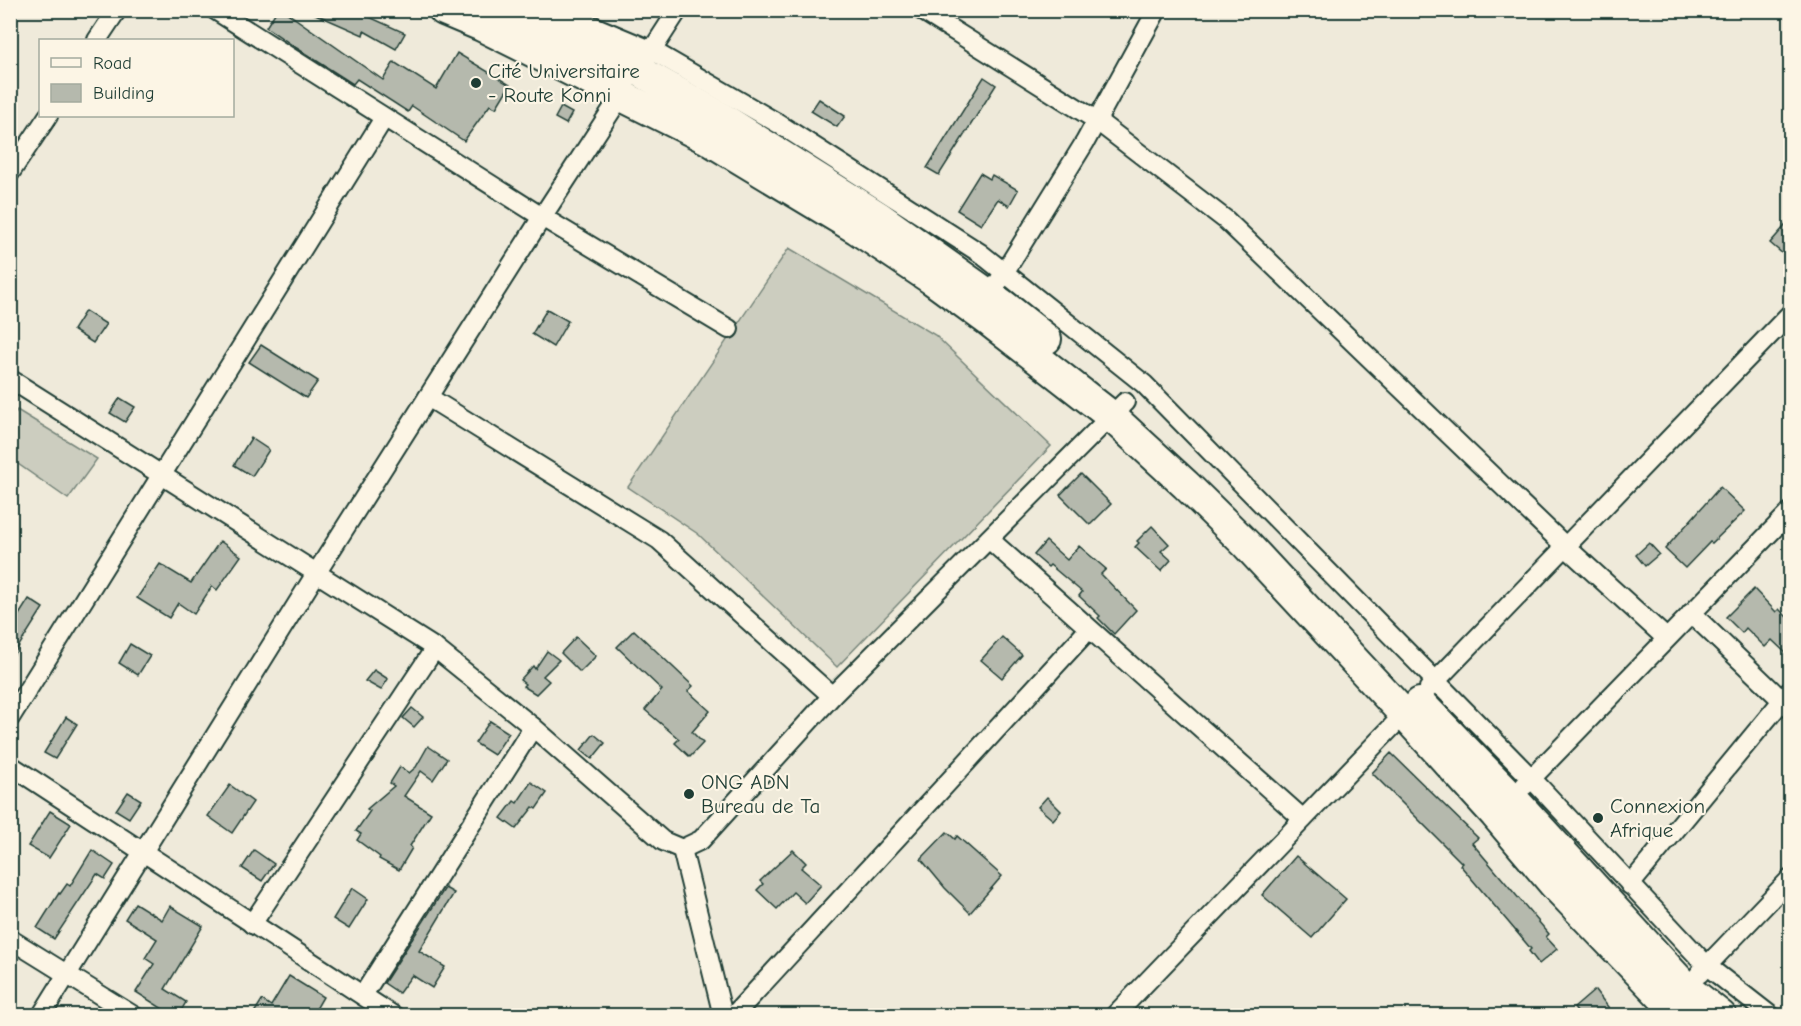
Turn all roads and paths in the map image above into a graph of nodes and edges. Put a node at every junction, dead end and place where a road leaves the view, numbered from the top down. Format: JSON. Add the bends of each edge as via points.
{"nodes":[{"id":1,"x":117,"y":10,"type":"edge"},
{"id":2,"x":215,"y":10,"type":"edge"},
{"id":3,"x":444,"y":10,"type":"edge"},
{"id":4,"x":509,"y":10,"type":"edge"},
{"id":5,"x":555,"y":10,"type":"edge"},
{"id":6,"x":678,"y":10,"type":"edge"},
{"id":7,"x":921,"y":10,"type":"edge"},
{"id":8,"x":1157,"y":10,"type":"edge"},
{"id":9,"x":98,"y":39,"type":"edge"},
{"id":10,"x":645,"y":61,"type":"junction"},
{"id":11,"x":622,"y":95,"type":"junction"},
{"id":12,"x":47,"y":117,"type":"edge"},
{"id":13,"x":384,"y":118,"type":"junction"},
{"id":14,"x":1096,"y":120,"type":"junction"},
{"id":15,"x":10,"y":173,"type":"edge"},
{"id":16,"x":542,"y":217,"type":"junction"},
{"id":17,"x":873,"y":226,"type":"junction"},
{"id":18,"x":990,"y":293,"type":"junction"},
{"id":19,"x":1791,"y":314,"type":"edge"},
{"id":20,"x":729,"y":328,"type":"dead end"},
{"id":21,"x":10,"y":379,"type":"edge"},
{"id":22,"x":428,"y":397,"type":"junction"},
{"id":23,"x":1118,"y":409,"type":"junction"},
{"id":24,"x":162,"y":474,"type":"junction"},
{"id":25,"x":1791,"y":512,"type":"edge"},
{"id":26,"x":988,"y":539,"type":"junction"},
{"id":27,"x":1566,"y":547,"type":"junction"},
{"id":28,"x":317,"y":572,"type":"junction"},
{"id":29,"x":1690,"y":613,"type":"junction"},
{"id":30,"x":1089,"y":629,"type":"junction"},
{"id":31,"x":1666,"y":638,"type":"junction"},
{"id":32,"x":435,"y":648,"type":"junction"},
{"id":33,"x":832,"y":696,"type":"junction"},
{"id":34,"x":1419,"y":699,"type":"junction"},
{"id":35,"x":1788,"y":700,"type":"edge"},
{"id":36,"x":10,"y":718,"type":"edge"},
{"id":37,"x":533,"y":727,"type":"junction"},
{"id":38,"x":10,"y":765,"type":"edge"},
{"id":39,"x":1513,"y":797,"type":"junction"},
{"id":40,"x":1303,"y":819,"type":"junction"},
{"id":41,"x":682,"y":849,"type":"junction"},
{"id":42,"x":144,"y":852,"type":"junction"},
{"id":43,"x":1791,"y":879,"type":"edge"},
{"id":44,"x":1630,"y":885,"type":"junction"},
{"id":45,"x":252,"y":924,"type":"junction"},
{"id":46,"x":10,"y":939,"type":"edge"},
{"id":47,"x":1707,"y":966,"type":"junction"},
{"id":48,"x":67,"y":973,"type":"junction"},
{"id":49,"x":363,"y":995,"type":"junction"},
{"id":50,"x":1680,"y":1006,"type":"edge"},
{"id":51,"x":41,"y":1016,"type":"edge"},
{"id":52,"x":134,"y":1016,"type":"edge"},
{"id":53,"x":394,"y":1016,"type":"edge"},
{"id":54,"x":723,"y":1016,"type":"edge"},
{"id":55,"x":733,"y":1016,"type":"edge"},
{"id":56,"x":1114,"y":1016,"type":"edge"},
{"id":57,"x":1722,"y":1016,"type":"edge"},
{"id":58,"x":1771,"y":1016,"type":"edge"}],
"edges":[{"from":1,"to":9,"type":"street"},
{"from":2,"to":13,"type":"street"},
{"from":3,"to":11,"type":"main road"},
{"from":4,"to":10,"type":"main road"},
{"from":5,"to":10,"type":"street"},
{"from":6,"to":10,"type":"street"},
{"from":7,"to":14,"type":"street"},
{"from":8,"to":14,"type":"street"},
{"from":10,"to":11,"type":"street"},
{"from":10,"to":17,"type":"main road"},
{"from":10,"to":18,"type":"street","via":[[779,123],[980,253]]},
{"from":11,"to":16,"type":"street"},
{"from":11,"to":17,"type":"main road"},
{"from":12,"to":15,"type":"street"},
{"from":13,"to":16,"type":"street"},
{"from":13,"to":24,"type":"street"},
{"from":14,"to":18,"type":"street"},
{"from":14,"to":27,"type":"street","via":[[1226,220]]},
{"from":16,"to":20,"type":"street"},
{"from":16,"to":22,"type":"street"},
{"from":17,"to":18,"type":"main road"},
{"from":18,"to":23,"type":"main road"},
{"from":18,"to":34,"type":"street","via":[[1144,384]]},
{"from":19,"to":27,"type":"street"},
{"from":21,"to":24,"type":"street"},
{"from":22,"to":28,"type":"street"},
{"from":22,"to":33,"type":"street","via":[[659,540]]},
{"from":23,"to":26,"type":"street"},
{"from":23,"to":34,"type":"main road","via":[[1260,530]]},
{"from":24,"to":28,"type":"street"},
{"from":24,"to":36,"type":"street"},
{"from":25,"to":29,"type":"street"},
{"from":26,"to":30,"type":"street"},
{"from":26,"to":33,"type":"street"},
{"from":27,"to":31,"type":"street"},
{"from":27,"to":34,"type":"street"},
{"from":28,"to":32,"type":"street"},
{"from":28,"to":42,"type":"street"},
{"from":29,"to":31,"type":"street"},
{"from":29,"to":35,"type":"street"},
{"from":30,"to":40,"type":"street"},
{"from":30,"to":55,"type":"street"},
{"from":31,"to":39,"type":"street"},
{"from":32,"to":37,"type":"street"},
{"from":32,"to":45,"type":"street"},
{"from":33,"to":41,"type":"street","via":[[701,840]]},
{"from":34,"to":39,"type":"main road"},
{"from":34,"to":40,"type":"street"},
{"from":35,"to":44,"type":"street"},
{"from":37,"to":41,"type":"street","via":[[663,841]]},
{"from":37,"to":49,"type":"street"},
{"from":38,"to":42,"type":"street"},
{"from":39,"to":44,"type":"street"},
{"from":39,"to":50,"type":"main road"},
{"from":40,"to":56,"type":"street"},
{"from":41,"to":54,"type":"street"},
{"from":42,"to":45,"type":"street"},
{"from":42,"to":48,"type":"street"},
{"from":43,"to":47,"type":"street"},
{"from":44,"to":47,"type":"street"},
{"from":45,"to":49,"type":"street"},
{"from":46,"to":48,"type":"street"},
{"from":47,"to":50,"type":"street"},
{"from":47,"to":58,"type":"street"},
{"from":48,"to":51,"type":"street"},
{"from":48,"to":52,"type":"street"},
{"from":49,"to":53,"type":"street"},
{"from":50,"to":57,"type":"main road"}]}
